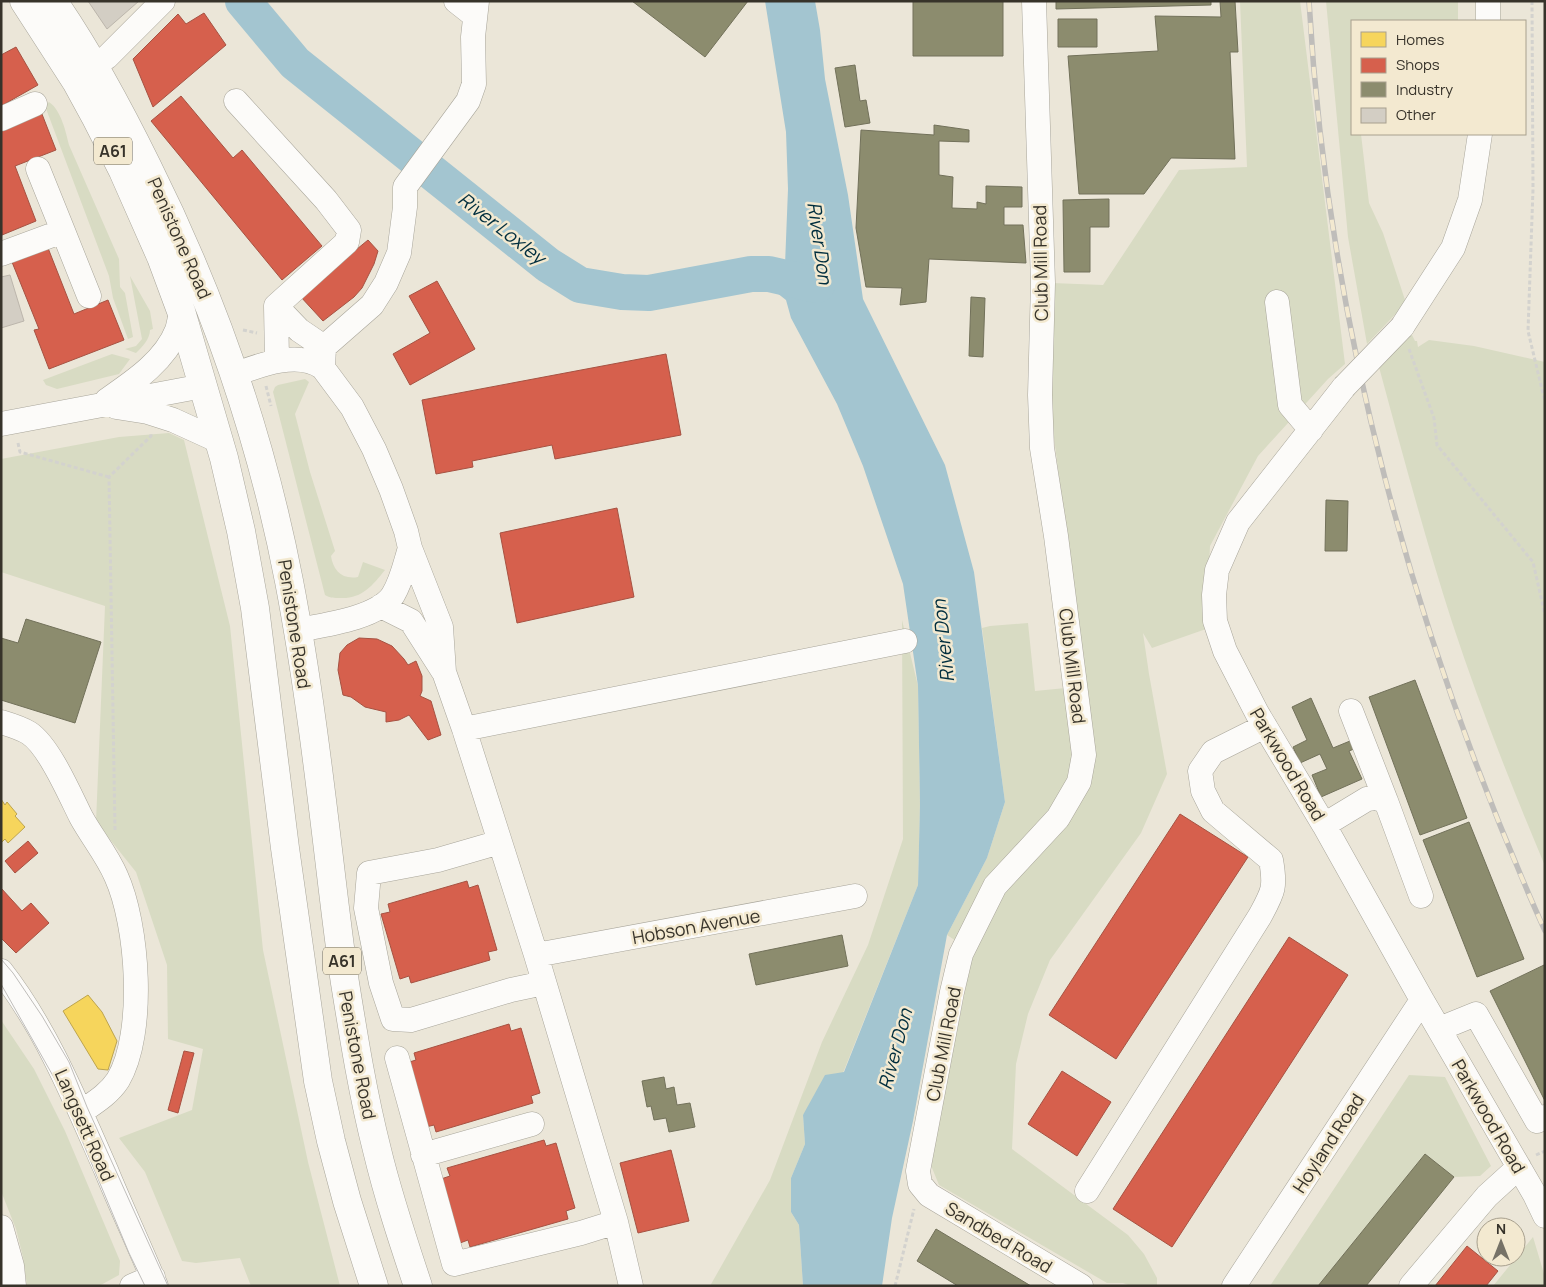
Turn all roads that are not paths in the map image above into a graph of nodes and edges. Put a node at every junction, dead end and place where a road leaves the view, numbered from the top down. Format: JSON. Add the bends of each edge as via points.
{"nodes":[{"id":1,"x":24,"y":1,"type":"edge"},
{"id":2,"x":53,"y":1,"type":"edge"},
{"id":3,"x":163,"y":1,"type":"edge"},
{"id":4,"x":456,"y":1,"type":"edge"},
{"id":5,"x":1034,"y":1,"type":"edge"},
{"id":6,"x":1488,"y":1,"type":"edge"},
{"id":7,"x":476,"y":9,"type":"edge"},
{"id":8,"x":1488,"y":20,"type":"edge"},
{"id":9,"x":94,"y":66,"type":"junction"},
{"id":10,"x":236,"y":101,"type":"dead end"},
{"id":11,"x":36,"y":104,"type":"dead end"},
{"id":12,"x":1,"y":119,"type":"edge"},
{"id":13,"x":1480,"y":135,"type":"edge"},
{"id":14,"x":38,"y":170,"type":"dead end"},
{"id":15,"x":63,"y":231,"type":"junction"},
{"id":16,"x":3,"y":254,"type":"edge"},
{"id":17,"x":89,"y":296,"type":"dead end"},
{"id":18,"x":1277,"y":302,"type":"dead end"},
{"id":19,"x":276,"y":306,"type":"junction"},
{"id":20,"x":182,"y":311,"type":"junction"},
{"id":21,"x":323,"y":357,"type":"junction"},
{"id":22,"x":258,"y":366,"type":"junction"},
{"id":23,"x":203,"y":386,"type":"junction"},
{"id":24,"x":102,"y":404,"type":"junction"},
{"id":25,"x":7,"y":423,"type":"edge"},
{"id":26,"x":1311,"y":430,"type":"junction"},
{"id":27,"x":219,"y":441,"type":"junction"},
{"id":28,"x":410,"y":548,"type":"junction"},
{"id":29,"x":380,"y":606,"type":"junction"},
{"id":30,"x":255,"y":608,"type":"junction"},
{"id":31,"x":298,"y":630,"type":"junction"},
{"id":32,"x":905,"y":641,"type":"dead end"},
{"id":33,"x":444,"y":672,"type":"junction"},
{"id":34,"x":1351,"y":711,"type":"dead end"},
{"id":35,"x":1,"y":722,"type":"edge"},
{"id":36,"x":1265,"y":726,"type":"junction"},
{"id":37,"x":464,"y":729,"type":"junction"},
{"id":38,"x":1386,"y":801,"type":"junction"},
{"id":39,"x":1324,"y":825,"type":"junction"},
{"id":40,"x":500,"y":842,"type":"junction"},
{"id":41,"x":855,"y":896,"type":"dead end"},
{"id":42,"x":1421,"y":896,"type":"dead end"},
{"id":43,"x":536,"y":955,"type":"junction"},
{"id":44,"x":1,"y":971,"type":"edge"},
{"id":45,"x":544,"y":983,"type":"junction"},
{"id":46,"x":1422,"y":1000,"type":"junction"},
{"id":47,"x":1439,"y":1029,"type":"junction"},
{"id":48,"x":397,"y":1058,"type":"dead end"},
{"id":49,"x":81,"y":1112,"type":"junction"},
{"id":50,"x":1545,"y":1117,"type":"edge"},
{"id":51,"x":532,"y":1124,"type":"dead end"},
{"id":52,"x":423,"y":1155,"type":"junction"},
{"id":53,"x":1518,"y":1167,"type":"junction"},
{"id":54,"x":920,"y":1184,"type":"joint"},
{"id":55,"x":1087,"y":1191,"type":"dead end"},
{"id":56,"x":1545,"y":1216,"type":"edge"},
{"id":57,"x":616,"y":1222,"type":"junction"},
{"id":58,"x":1,"y":1227,"type":"edge"},
{"id":59,"x":147,"y":1283,"type":"edge"},
{"id":60,"x":14,"y":1286,"type":"edge"},
{"id":61,"x":374,"y":1286,"type":"edge"},
{"id":62,"x":418,"y":1286,"type":"edge"},
{"id":63,"x":631,"y":1286,"type":"edge"},
{"id":64,"x":1081,"y":1286,"type":"edge"},
{"id":65,"x":1234,"y":1286,"type":"edge"},
{"id":66,"x":1411,"y":1286,"type":"edge"}],
"edges":[{"from":1,"to":20,"type":"highway","name":"Penistone Road","number":"A61","via":[[77,83],[109,143]]},
{"from":2,"to":9,"type":"highway","name":"Penistone Road","number":"A61"},
{"from":3,"to":9,"type":"street"},
{"from":4,"to":7,"type":"street"},
{"from":5,"to":54,"type":"street","name":"Club Mill Road","via":[[1043,283],[1042,448],[1084,755],[1079,782],[1058,818],[995,886],[961,954],[918,1171]]},
{"from":6,"to":8,"type":"street"},
{"from":7,"to":21,"type":"street","via":[[474,84],[468,101],[405,187],[398,253],[386,283],[372,305]]},
{"from":9,"to":22,"type":"highway","name":"Penistone Road","number":"A61","via":[[171,212],[194,266]]},
{"from":10,"to":19,"type":"street","via":[[326,200],[348,230],[347,242]]},
{"from":11,"to":12,"type":"street"},
{"from":13,"to":26,"type":"street","name":"Parkwood Road","bridge":true,"via":[[1470,200],[1453,248],[1402,327],[1344,387]]},
{"from":14,"to":15,"type":"street"},
{"from":15,"to":16,"type":"street"},
{"from":15,"to":17,"type":"street"},
{"from":18,"to":26,"type":"street","via":[[1290,405]]},
{"from":19,"to":21,"type":"street"},
{"from":19,"to":22,"type":"street"},
{"from":20,"to":23,"type":"highway","name":"Penistone Road","number":"A61"},
{"from":20,"to":24,"type":"street","via":[[169,345],[139,377]]},
{"from":21,"to":22,"type":"street","via":[[317,363],[299,360]]},
{"from":21,"to":28,"type":"street","via":[[374,449]]},
{"from":22,"to":23,"type":"highway"},
{"from":22,"to":31,"type":"highway","name":"Penistone Road","number":"A61","via":[[258,447],[279,530]]},
{"from":23,"to":24,"type":"street"},
{"from":23,"to":27,"type":"highway","name":"Penistone Road","number":"A61"},
{"from":24,"to":25,"type":"street"},
{"from":24,"to":27,"type":"street","via":[[148,412]]},
{"from":26,"to":36,"type":"street","name":"Parkwood Road","via":[[1238,522],[1217,570],[1214,595],[1217,628],[1225,651]]},
{"from":27,"to":30,"type":"highway","name":"Penistone Road","number":"A61","via":[[241,531]]},
{"from":28,"to":29,"type":"street","via":[[402,579],[393,595]]},
{"from":28,"to":33,"type":"street","via":[[441,628]]},
{"from":29,"to":31,"type":"street","via":[[353,619]]},
{"from":29,"to":33,"type":"street","via":[[411,620]]},
{"from":30,"to":31,"type":"highway"},
{"from":30,"to":61,"type":"highway","name":"Penistone Road","number":"A61","via":[[318,1081],[346,1202]]},
{"from":31,"to":62,"type":"highway","name":"Penistone Road","number":"A61","via":[[354,1039],[377,1149]]},
{"from":32,"to":37,"type":"street"},
{"from":33,"to":37,"type":"street"},
{"from":34,"to":38,"type":"street"},
{"from":35,"to":49,"type":"street","via":[[31,734],[43,748],[116,876],[127,912],[135,954],[134,1029],[118,1080],[106,1094]]},
{"from":36,"to":39,"type":"street","name":"Parkwood Road"},
{"from":36,"to":55,"type":"street","via":[[1213,752],[1200,771],[1202,791],[1213,811],[1271,860],[1272,892]]},
{"from":37,"to":40,"type":"street"},
{"from":38,"to":39,"type":"street","via":[[1367,799]]},
{"from":38,"to":42,"type":"street"},
{"from":39,"to":46,"type":"street","name":"Parkwood Road"},
{"from":40,"to":43,"type":"street"},
{"from":40,"to":45,"type":"street","via":[[438,860],[369,873],[366,908],[381,983],[393,1019],[411,1020]]},
{"from":41,"to":43,"type":"street","name":"Hobson Avenue"},
{"from":43,"to":45,"type":"street"},
{"from":44,"to":49,"type":"street","name":"Langsett Road","via":[[44,1037]]},
{"from":45,"to":57,"type":"street"},
{"from":46,"to":47,"type":"street","name":"Parkwood Road"},
{"from":46,"to":65,"type":"street","name":"Hoyland Road"},
{"from":47,"to":50,"type":"street","via":[[1476,1014],[1538,1121]]},
{"from":47,"to":53,"type":"street","name":"Parkwood Road"},
{"from":48,"to":52,"type":"street"},
{"from":49,"to":59,"type":"street","name":"Langsett Road"},
{"from":51,"to":52,"type":"street"},
{"from":52,"to":57,"type":"street","via":[[454,1264]]},
{"from":53,"to":56,"type":"street","name":"Parkwood Road"},
{"from":53,"to":66,"type":"street","via":[[1487,1196]]},
{"from":54,"to":64,"type":"street","name":"Sandbed Road","via":[[929,1194]]},
{"from":57,"to":63,"type":"street"},
{"from":58,"to":60,"type":"street"}]}
